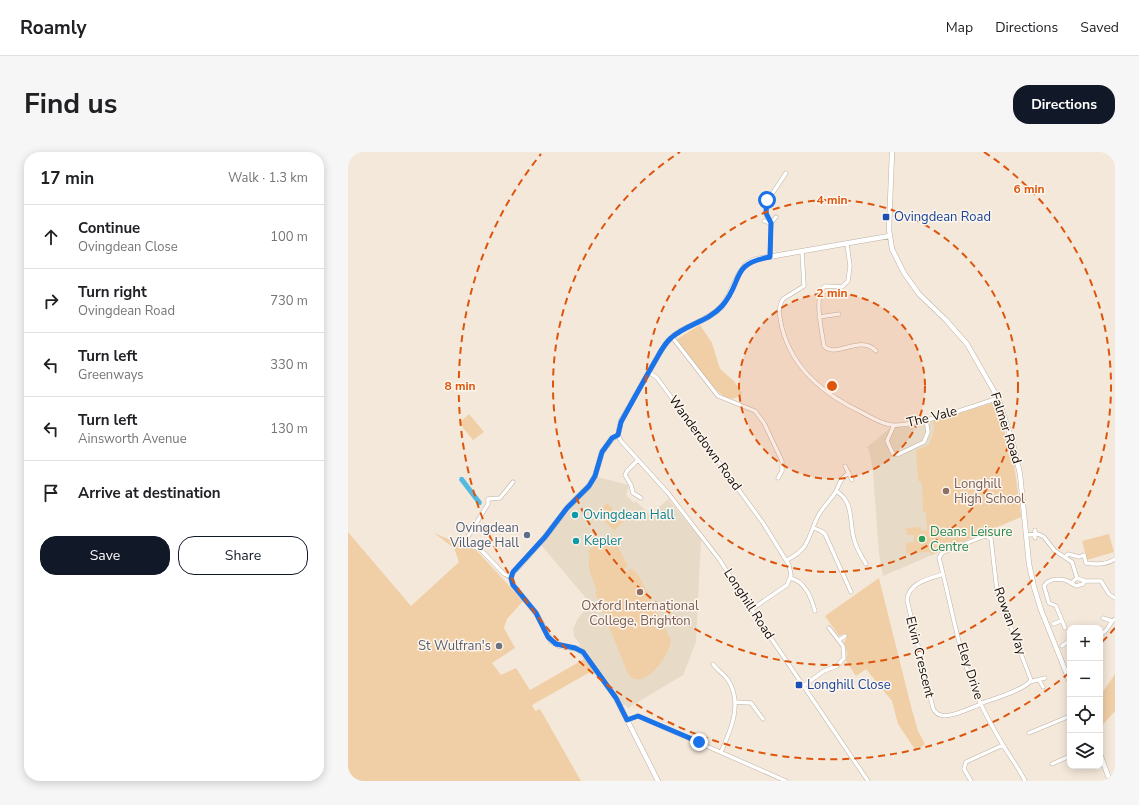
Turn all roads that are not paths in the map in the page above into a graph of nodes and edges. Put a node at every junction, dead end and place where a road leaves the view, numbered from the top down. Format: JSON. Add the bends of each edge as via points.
{"nodes":[{"id":1,"x":892,"y":152,"type":"edge"},
{"id":2,"x":786,"y":173,"type":"dead end"},
{"id":3,"x":776,"y":217,"type":"dead end"},
{"id":4,"x":764,"y":221,"type":"dead end"},
{"id":5,"x":771,"y":223,"type":"junction"},
{"id":6,"x":889,"y":236,"type":"junction"},
{"id":7,"x":847,"y":244,"type":"junction"},
{"id":8,"x":802,"y":252,"type":"junction"},
{"id":9,"x":770,"y":257,"type":"junction"},
{"id":10,"x":839,"y":314,"type":"dead end"},
{"id":11,"x":819,"y":317,"type":"junction"},
{"id":12,"x":672,"y":337,"type":"junction"},
{"id":13,"x":876,"y":351,"type":"dead end"},
{"id":14,"x":649,"y":372,"type":"junction"},
{"id":15,"x":998,"y":398,"type":"junction"},
{"id":16,"x":926,"y":419,"type":"junction"},
{"id":17,"x":894,"y":425,"type":"junction"},
{"id":18,"x":618,"y":435,"type":"junction"},
{"id":19,"x":638,"y":460,"type":"junction"},
{"id":20,"x":845,"y":466,"type":"dead end"},
{"id":21,"x":849,"y":473,"type":"junction"},
{"id":22,"x":778,"y":478,"type":"dead end"},
{"id":23,"x":852,"y":480,"type":"dead end"},
{"id":24,"x":513,"y":482,"type":"dead end"},
{"id":25,"x":836,"y":491,"type":"junction"},
{"id":26,"x":641,"y":498,"type":"dead end"},
{"id":27,"x":763,"y":514,"type":"dead end"},
{"id":28,"x":758,"y":517,"type":"junction"},
{"id":29,"x":814,"y":528,"type":"junction"},
{"id":30,"x":1027,"y":535,"type":"junction"},
{"id":31,"x":1083,"y":550,"type":"dead end"},
{"id":32,"x":943,"y":553,"type":"joint"},
{"id":33,"x":1084,"y":555,"type":"junction"},
{"id":34,"x":869,"y":557,"type":"dead end"},
{"id":35,"x":1065,"y":557,"type":"junction"},
{"id":36,"x":1115,"y":559,"type":"edge"},
{"id":37,"x":787,"y":560,"type":"junction"},
{"id":38,"x":864,"y":560,"type":"junction"},
{"id":39,"x":866,"y":564,"type":"dead end"},
{"id":40,"x":943,"y":574,"type":"junction"},
{"id":41,"x":511,"y":578,"type":"junction"},
{"id":42,"x":790,"y":578,"type":"junction"},
{"id":43,"x":852,"y":578,"type":"dead end"},
{"id":44,"x":1077,"y":578,"type":"junction"},
{"id":45,"x":847,"y":580,"type":"junction"},
{"id":46,"x":1085,"y":581,"type":"junction"},
{"id":47,"x":1072,"y":583,"type":"junction"},
{"id":48,"x":851,"y":592,"type":"dead end"},
{"id":49,"x":1115,"y":598,"type":"edge"},
{"id":50,"x":752,"y":608,"type":"junction"},
{"id":51,"x":815,"y":611,"type":"dead end"},
{"id":52,"x":1103,"y":618,"type":"dead end"},
{"id":53,"x":1113,"y":620,"type":"edge"},
{"id":54,"x":1061,"y":621,"type":"junction"},
{"id":55,"x":1053,"y":624,"type":"dead end"},
{"id":56,"x":829,"y":628,"type":"dead end"},
{"id":57,"x":1065,"y":628,"type":"dead end"},
{"id":58,"x":1103,"y":632,"type":"edge"},
{"id":59,"x":845,"y":636,"type":"dead end"},
{"id":60,"x":839,"y":640,"type":"junction"},
{"id":61,"x":1067,"y":642,"type":"edge"},
{"id":62,"x":1062,"y":646,"type":"dead end"},
{"id":63,"x":713,"y":664,"type":"dead end"},
{"id":64,"x":721,"y":667,"type":"dead end"},
{"id":65,"x":717,"y":669,"type":"junction"},
{"id":66,"x":1067,"y":675,"type":"edge"},
{"id":67,"x":1045,"y":678,"type":"dead end"},
{"id":68,"x":1039,"y":680,"type":"junction"},
{"id":69,"x":1030,"y":682,"type":"junction"},
{"id":70,"x":803,"y":686,"type":"junction"},
{"id":71,"x":1043,"y":687,"type":"dead end"},
{"id":72,"x":735,"y":702,"type":"junction"},
{"id":73,"x":981,"y":704,"type":"junction"},
{"id":74,"x":1067,"y":717,"type":"edge"},
{"id":75,"x":764,"y":719,"type":"dead end"},
{"id":76,"x":627,"y":720,"type":"junction"},
{"id":77,"x":1029,"y":732,"type":"dead end"},
{"id":78,"x":1003,"y":745,"type":"junction"},
{"id":79,"x":721,"y":752,"type":"junction"},
{"id":80,"x":1067,"y":757,"type":"edge"},
{"id":81,"x":1103,"y":762,"type":"edge"},
{"id":82,"x":1052,"y":764,"type":"dead end"},
{"id":83,"x":658,"y":781,"type":"edge"},
{"id":84,"x":786,"y":781,"type":"edge"},
{"id":85,"x":868,"y":781,"type":"edge"},
{"id":86,"x":970,"y":781,"type":"edge"},
{"id":87,"x":1025,"y":781,"type":"edge"},
{"id":88,"x":1110,"y":781,"type":"edge"}],
"edges":[{"from":1,"to":6,"type":"street","name":"Falmer Road"},
{"from":2,"to":5,"type":"street","via":[[779,178],[766,201],[766,215]]},
{"from":3,"to":5,"type":"street"},
{"from":4,"to":5,"type":"street"},
{"from":5,"to":9,"type":"street"},
{"from":6,"to":7,"type":"street"},
{"from":6,"to":15,"type":"street","name":"Falmer Road","via":[[904,273],[919,294],[967,344]]},
{"from":7,"to":8,"type":"street"},
{"from":7,"to":11,"type":"street","via":[[850,266],[848,281],[842,287],[823,287]]},
{"from":8,"to":9,"type":"street"},
{"from":8,"to":17,"type":"street","name":"The Vale","via":[[804,286],[786,296],[779,309],[784,334],[794,356],[809,378],[832,396],[866,415]]},
{"from":9,"to":12,"type":"street","via":[[754,260],[745,265],[721,306],[708,318]]},
{"from":10,"to":11,"type":"street"},
{"from":11,"to":13,"type":"street","via":[[826,348],[831,350],[863,344],[870,345]]},
{"from":12,"to":14,"type":"street"},
{"from":12,"to":22,"type":"street","via":[[718,396],[755,411],[764,423],[782,461],[782,471]]},
{"from":14,"to":18,"type":"street","via":[[621,422]]},
{"from":14,"to":28,"type":"street","name":"Wanderdown Road","via":[[658,379]]},
{"from":15,"to":16,"type":"street","name":"The Vale"},
{"from":15,"to":30,"type":"street","name":"Falmer Road","via":[[1014,444]]},
{"from":16,"to":17,"type":"street","name":"The Vale"},
{"from":16,"to":17,"type":"street","via":[[928,432],[924,441],[899,454],[891,453],[887,440]]},
{"from":18,"to":19,"type":"street","name":"Longhill Road"},
{"from":18,"to":41,"type":"street","via":[[612,438],[602,452],[595,476],[589,486],[567,508],[513,572]]},
{"from":19,"to":26,"type":"street","via":[[625,474],[625,478],[631,485],[631,494]]},
{"from":19,"to":50,"type":"street","name":"Longhill Road","via":[[697,530]]},
{"from":20,"to":21,"type":"street"},
{"from":21,"to":23,"type":"street"},
{"from":21,"to":25,"type":"street","via":[[841,479]]},
{"from":24,"to":41,"type":"street","via":[[498,499],[488,499],[488,504],[464,543],[481,550]]},
{"from":25,"to":29,"type":"street","via":[[821,511]]},
{"from":25,"to":38,"type":"street","via":[[847,502],[854,539]]},
{"from":27,"to":28,"type":"street"},
{"from":28,"to":37,"type":"street","name":"Wanderdown Road"},
{"from":29,"to":37,"type":"street","via":[[804,548]]},
{"from":29,"to":45,"type":"street","via":[[825,534]]},
{"from":30,"to":35,"type":"street","via":[[1044,537],[1055,551]]},
{"from":30,"to":66,"type":"street","name":"Falmer Road","via":[[1034,587]]},
{"from":31,"to":33,"type":"street"},
{"from":32,"to":40,"type":"street","name":"Eley Drive","via":[[940,558]]},
{"from":32,"to":69,"type":"street","name":"Rowan Way","via":[[985,536],[991,539],[997,589],[1031,675]]},
{"from":33,"to":35,"type":"street","via":[[1079,557],[1069,554]]},
{"from":33,"to":36,"type":"street","via":[[1086,563],[1106,563]]},
{"from":34,"to":38,"type":"street"},
{"from":35,"to":44,"type":"street","via":[[1072,562]]},
{"from":37,"to":42,"type":"street","name":"Wanderdown Road"},
{"from":38,"to":39,"type":"street"},
{"from":40,"to":73,"type":"street","name":"Eley Drive","via":[[966,664]]},
{"from":40,"to":73,"type":"street","name":"Elvin Crescent","via":[[916,584],[907,598],[933,708],[938,715],[944,716]]},
{"from":41,"to":76,"type":"street","via":[[536,613],[551,641],[583,652],[616,698]]},
{"from":42,"to":50,"type":"street","via":[[783,589]]},
{"from":42,"to":51,"type":"street","via":[[804,585]]},
{"from":43,"to":45,"type":"street"},
{"from":44,"to":46,"type":"street"},
{"from":44,"to":47,"type":"street"},
{"from":45,"to":48,"type":"street"},
{"from":46,"to":47,"type":"street","via":[[1076,586]]},
{"from":46,"to":49,"type":"street","via":[[1102,582],[1109,594]]},
{"from":47,"to":54,"type":"street","via":[[1061,579],[1048,582],[1044,586],[1049,603],[1056,606]]},
{"from":50,"to":70,"type":"street","name":"Longhill Road"},
{"from":52,"to":53,"type":"street"},
{"from":53,"to":58,"type":"street"},
{"from":54,"to":55,"type":"street"},
{"from":54,"to":57,"type":"street"},
{"from":56,"to":60,"type":"street"},
{"from":59,"to":60,"type":"street"},
{"from":60,"to":70,"type":"street","via":[[845,650],[843,660]]},
{"from":61,"to":62,"type":"street"},
{"from":63,"to":65,"type":"street"},
{"from":64,"to":65,"type":"street"},
{"from":65,"to":72,"type":"street","via":[[730,684]]},
{"from":67,"to":68,"type":"street"},
{"from":68,"to":69,"type":"street"},
{"from":68,"to":71,"type":"street"},
{"from":69,"to":73,"type":"street"},
{"from":70,"to":85,"type":"street","name":"Longhill Road"},
{"from":72,"to":75,"type":"street","via":[[750,702],[758,707]]},
{"from":72,"to":79,"type":"street","via":[[735,714]]},
{"from":73,"to":78,"type":"street","name":"Eley Drive"},
{"from":74,"to":77,"type":"street"},
{"from":76,"to":79,"type":"street","via":[[638,716]]},
{"from":76,"to":83,"type":"street"},
{"from":78,"to":86,"type":"street","via":[[966,762],[964,769]]},
{"from":78,"to":87,"type":"street","name":"Eley Drive"},
{"from":79,"to":84,"type":"street"},
{"from":80,"to":82,"type":"street"},
{"from":81,"to":88,"type":"street"}]}
